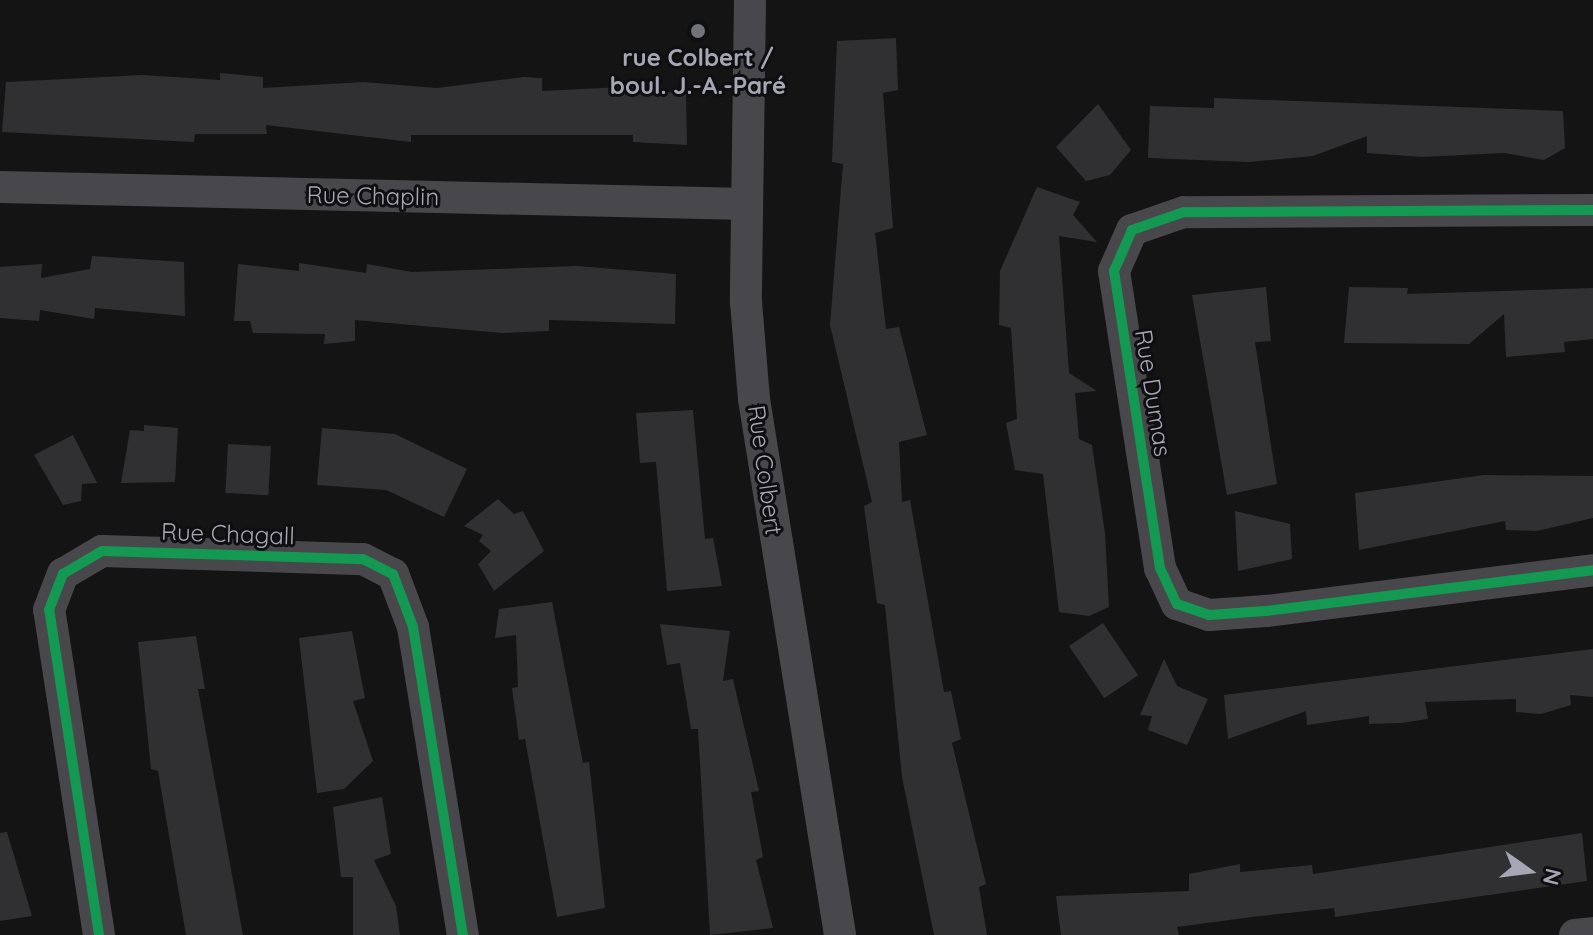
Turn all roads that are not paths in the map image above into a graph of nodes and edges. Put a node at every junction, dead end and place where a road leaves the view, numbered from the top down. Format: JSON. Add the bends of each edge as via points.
{"nodes":[{"id":1,"x":750,"y":0,"type":"edge"},
{"id":2,"x":0,"y":187,"type":"edge"},
{"id":3,"x":746,"y":204,"type":"junction"},
{"id":4,"x":1593,"y":210,"type":"edge"},
{"id":5,"x":1593,"y":570,"type":"edge"},
{"id":6,"x":1593,"y":933,"type":"edge"},
{"id":7,"x":99,"y":935,"type":"edge"},
{"id":8,"x":463,"y":935,"type":"edge"},
{"id":9,"x":840,"y":935,"type":"edge"},
{"id":10,"x":1575,"y":935,"type":"edge"}],
"edges":[{"from":1,"to":3,"type":"street","name":"Rue Colbert"},
{"from":2,"to":3,"type":"street","name":"Rue Chaplin"},
{"from":3,"to":9,"type":"street","name":"Rue Colbert","via":[[754,399]]},
{"from":4,"to":5,"type":"street","name":"Rue Dumas","via":[[1184,212],[1132,230],[1114,271],[1160,568],[1177,604],[1209,615],[1266,611]]},
{"from":6,"to":10,"type":"street"},
{"from":7,"to":8,"type":"street","name":"Rue Chagall","via":[[49,610],[63,574],[102,551],[363,559],[393,574],[413,627]]}]}
